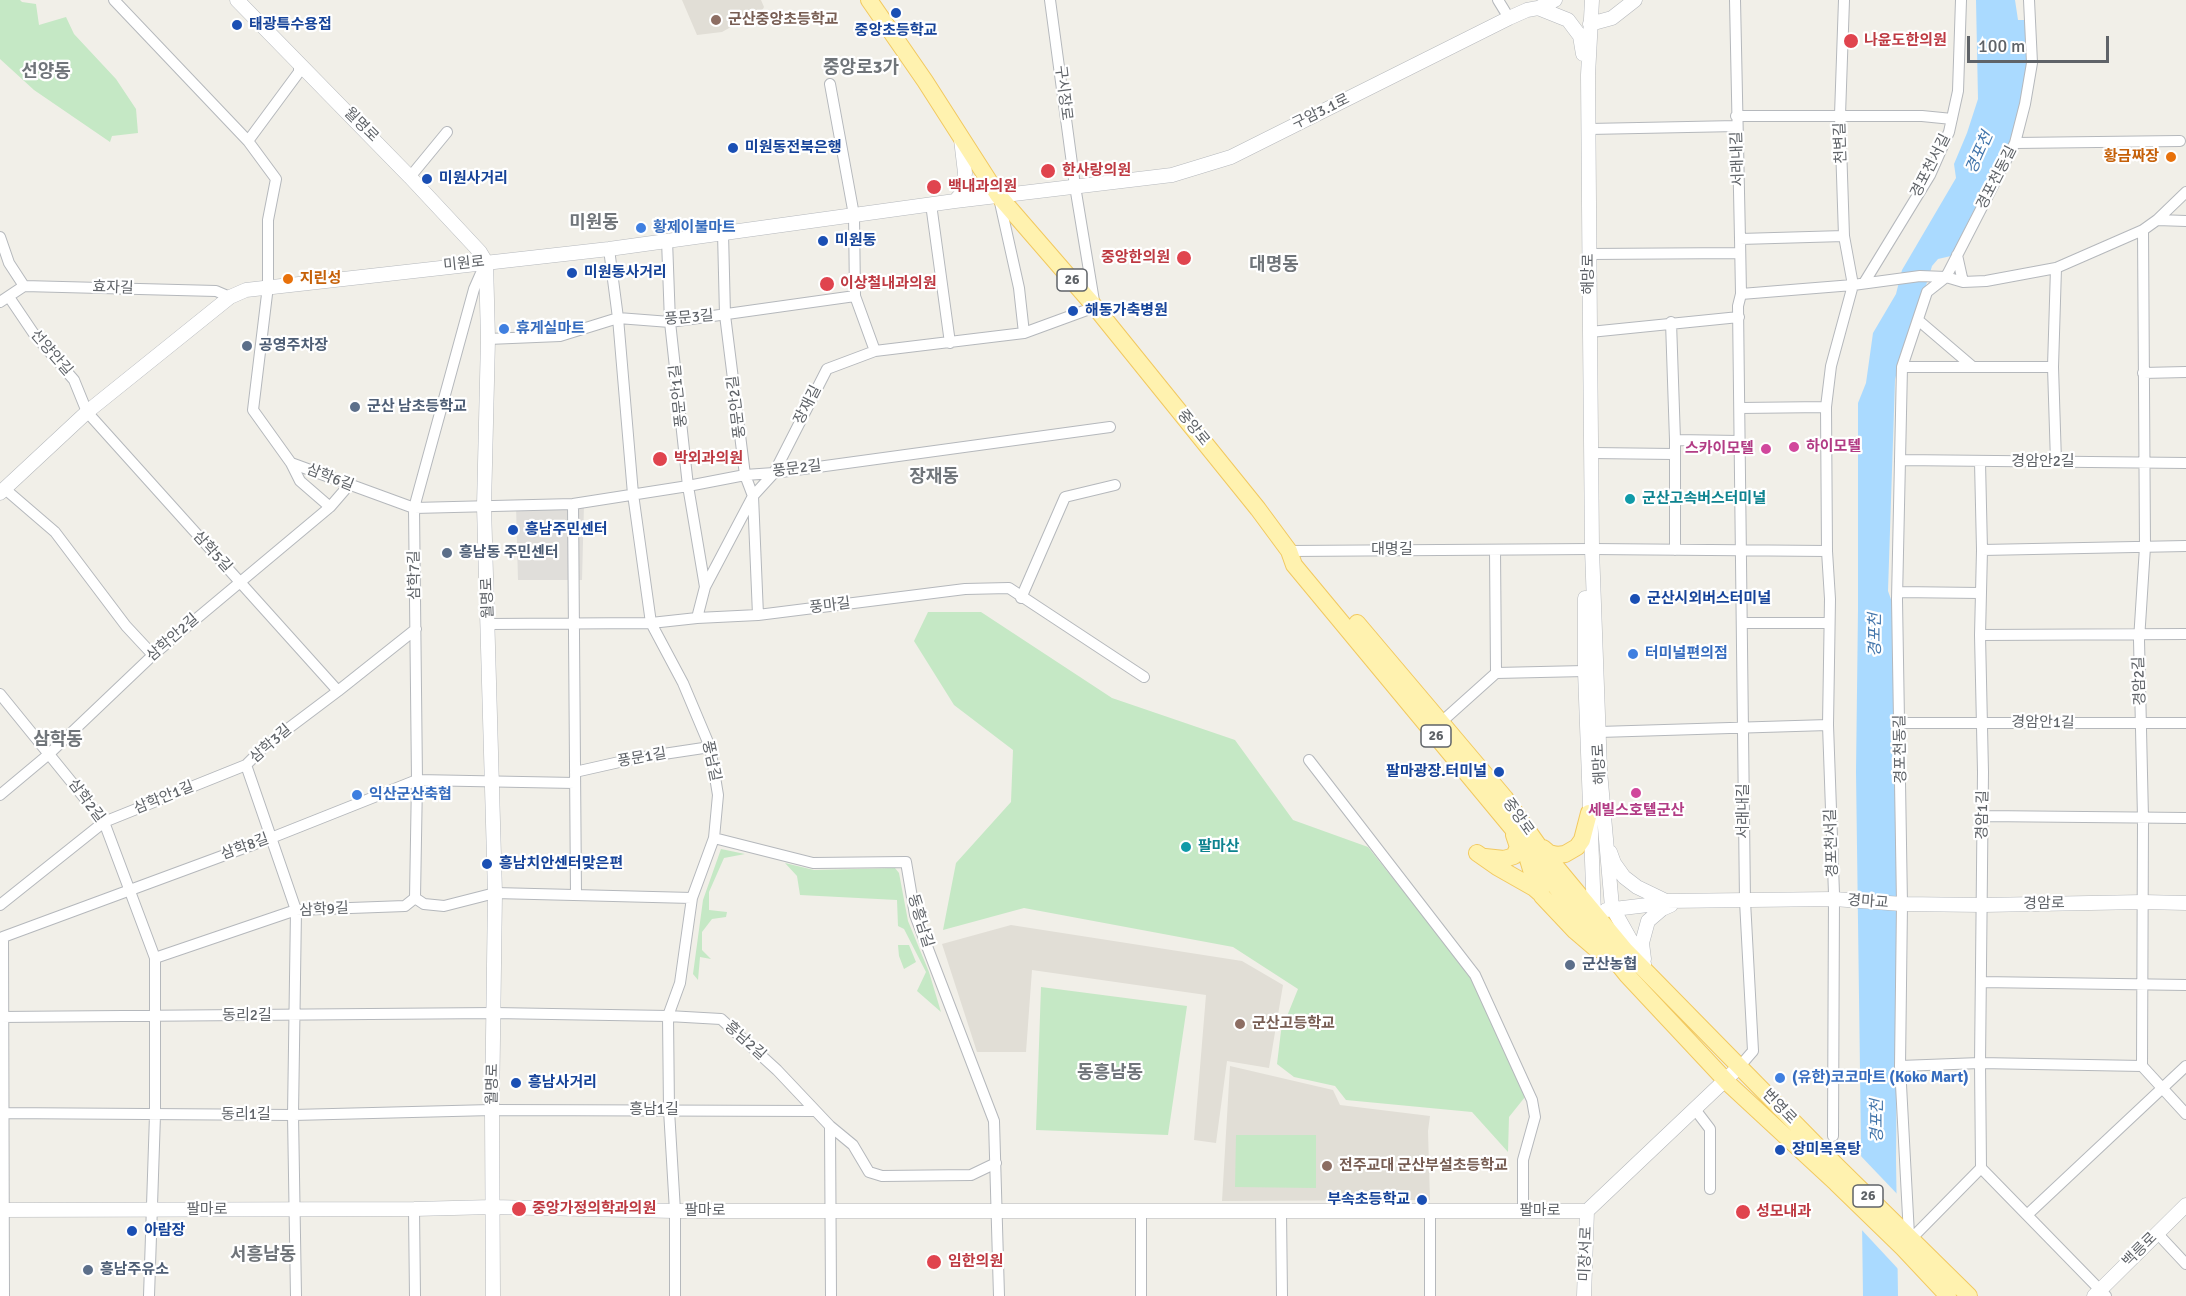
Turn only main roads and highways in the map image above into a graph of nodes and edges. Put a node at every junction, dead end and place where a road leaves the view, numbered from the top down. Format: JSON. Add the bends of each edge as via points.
{"nodes":[{"id":1,"x":869,"y":0,"type":"edge"},
{"id":2,"x":1437,"y":727,"type":"junction"},
{"id":3,"x":1589,"y":813,"type":"road end"},
{"id":4,"x":1512,"y":828,"type":"junction"},
{"id":5,"x":1532,"y":847,"type":"junction"},
{"id":6,"x":1542,"y":896,"type":"junction"},
{"id":7,"x":1589,"y":918,"type":"junction"},
{"id":8,"x":1627,"y":975,"type":"junction"},
{"id":9,"x":1907,"y":1238,"type":"junction"},
{"id":10,"x":1948,"y":1296,"type":"edge"},
{"id":11,"x":1969,"y":1296,"type":"edge"}],
"edges":[{"from":1,"to":2,"type":"main road","name":"중앙로","number":"26","via":[[998,195],[1095,307],[1258,509],[1289,551],[1294,565]]},
{"from":2,"to":4,"type":"main road","name":"중앙로","number":"26"},
{"from":2,"to":5,"type":"main road","name":"중앙로","number":"26","via":[[1505,798]]},
{"from":3,"to":5,"type":"main road","via":[[1582,840],[1571,852],[1550,853]]},
{"from":4,"to":5,"type":"main road","name":"중앙로","number":"26"},
{"from":4,"to":6,"type":"main road","via":[[1518,847],[1514,856],[1497,859],[1477,853]]},
{"from":5,"to":6,"type":"main road","via":[[1536,882]]},
{"from":5,"to":7,"type":"main road","name":"중앙로","number":"26"},
{"from":6,"to":8,"type":"main road","via":[[1575,932]]},
{"from":7,"to":8,"type":"main road","name":"번영로","number":"26"},
{"from":7,"to":9,"type":"main road","name":"번영로","number":"26","via":[[1647,970]]},
{"from":8,"to":9,"type":"main road","name":"번영로","number":"26","via":[[1726,1080],[1836,1183]]},
{"from":9,"to":10,"type":"main road","name":"번영로","number":"26"},
{"from":9,"to":11,"type":"main road","name":"번영로","number":"26"}]}
